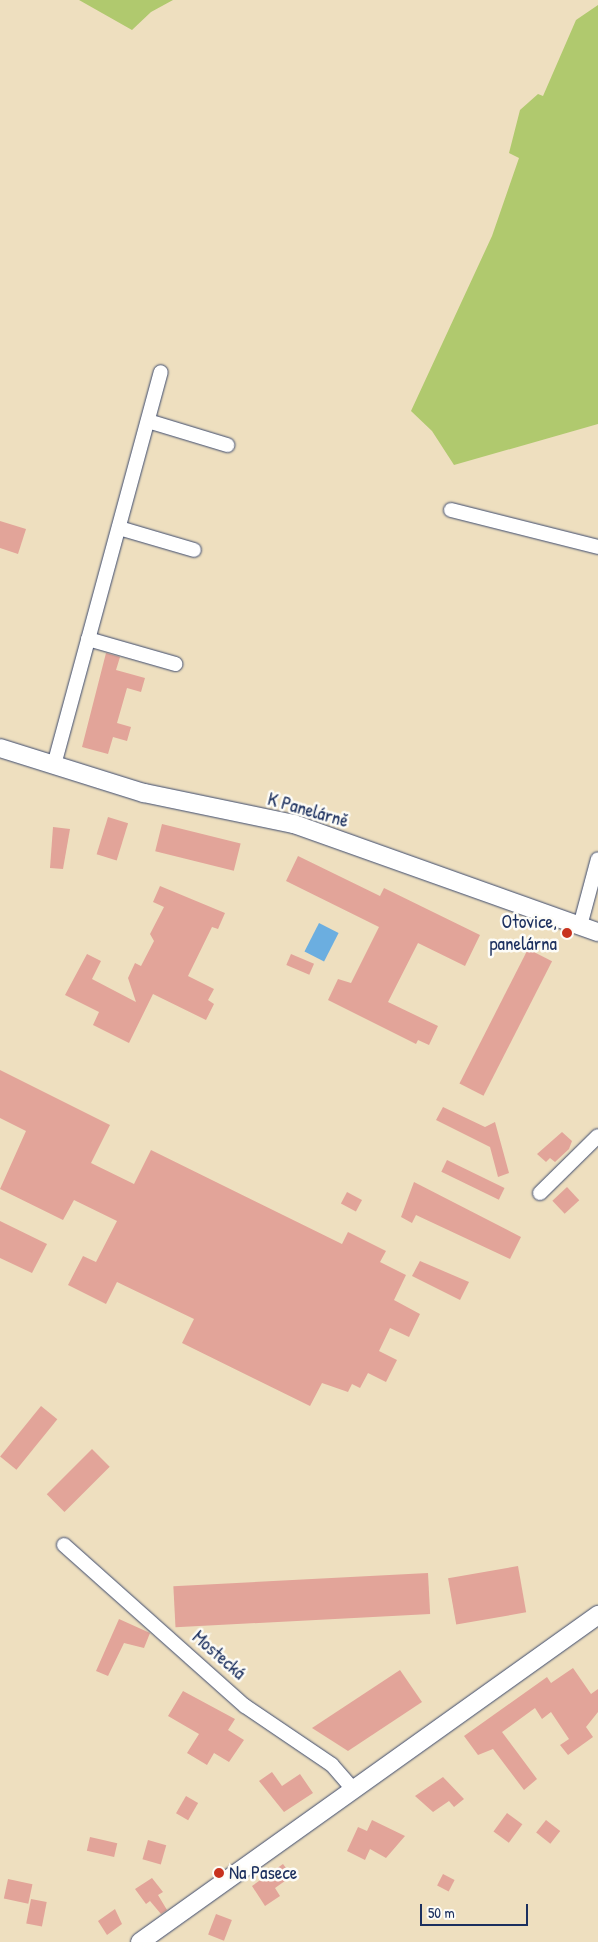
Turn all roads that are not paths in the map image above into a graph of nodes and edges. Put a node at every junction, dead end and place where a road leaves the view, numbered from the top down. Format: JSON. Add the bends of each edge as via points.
{"nodes":[{"id":1,"x":161,"y":372,"type":"dead end"},
{"id":2,"x":148,"y":421,"type":"junction"},
{"id":3,"x":227,"y":445,"type":"dead end"},
{"id":4,"x":451,"y":510,"type":"dead end"},
{"id":5,"x":118,"y":528,"type":"junction"},
{"id":6,"x":598,"y":547,"type":"edge"},
{"id":7,"x":194,"y":550,"type":"dead end"},
{"id":8,"x":88,"y":639,"type":"junction"},
{"id":9,"x":175,"y":664,"type":"dead end"},
{"id":10,"x":0,"y":748,"type":"edge"},
{"id":11,"x":54,"y":765,"type":"junction"},
{"id":12,"x":598,"y":859,"type":"edge"},
{"id":13,"x":580,"y":926,"type":"junction"},
{"id":14,"x":598,"y":932,"type":"edge"},
{"id":15,"x":598,"y":1136,"type":"edge"},
{"id":16,"x":540,"y":1193,"type":"dead end"},
{"id":17,"x":64,"y":1545,"type":"dead end"},
{"id":18,"x":598,"y":1615,"type":"edge"},
{"id":19,"x":353,"y":1789,"type":"junction"},
{"id":20,"x":140,"y":1942,"type":"edge"}],
"edges":[{"from":1,"to":2,"type":"street"},
{"from":2,"to":3,"type":"street"},
{"from":2,"to":5,"type":"street"},
{"from":4,"to":6,"type":"street"},
{"from":5,"to":7,"type":"street"},
{"from":5,"to":8,"type":"street"},
{"from":8,"to":9,"type":"street"},
{"from":8,"to":11,"type":"street"},
{"from":10,"to":11,"type":"street","name":"K Panelárně"},
{"from":11,"to":13,"type":"street","name":"K Panelárně","via":[[144,793],[294,824]]},
{"from":12,"to":13,"type":"street"},
{"from":13,"to":14,"type":"street","name":"K Panelárně"},
{"from":15,"to":16,"type":"street"},
{"from":17,"to":19,"type":"street","name":"Mostecká","via":[[245,1706],[332,1765]]},
{"from":18,"to":19,"type":"street"},
{"from":19,"to":20,"type":"street"}]}
